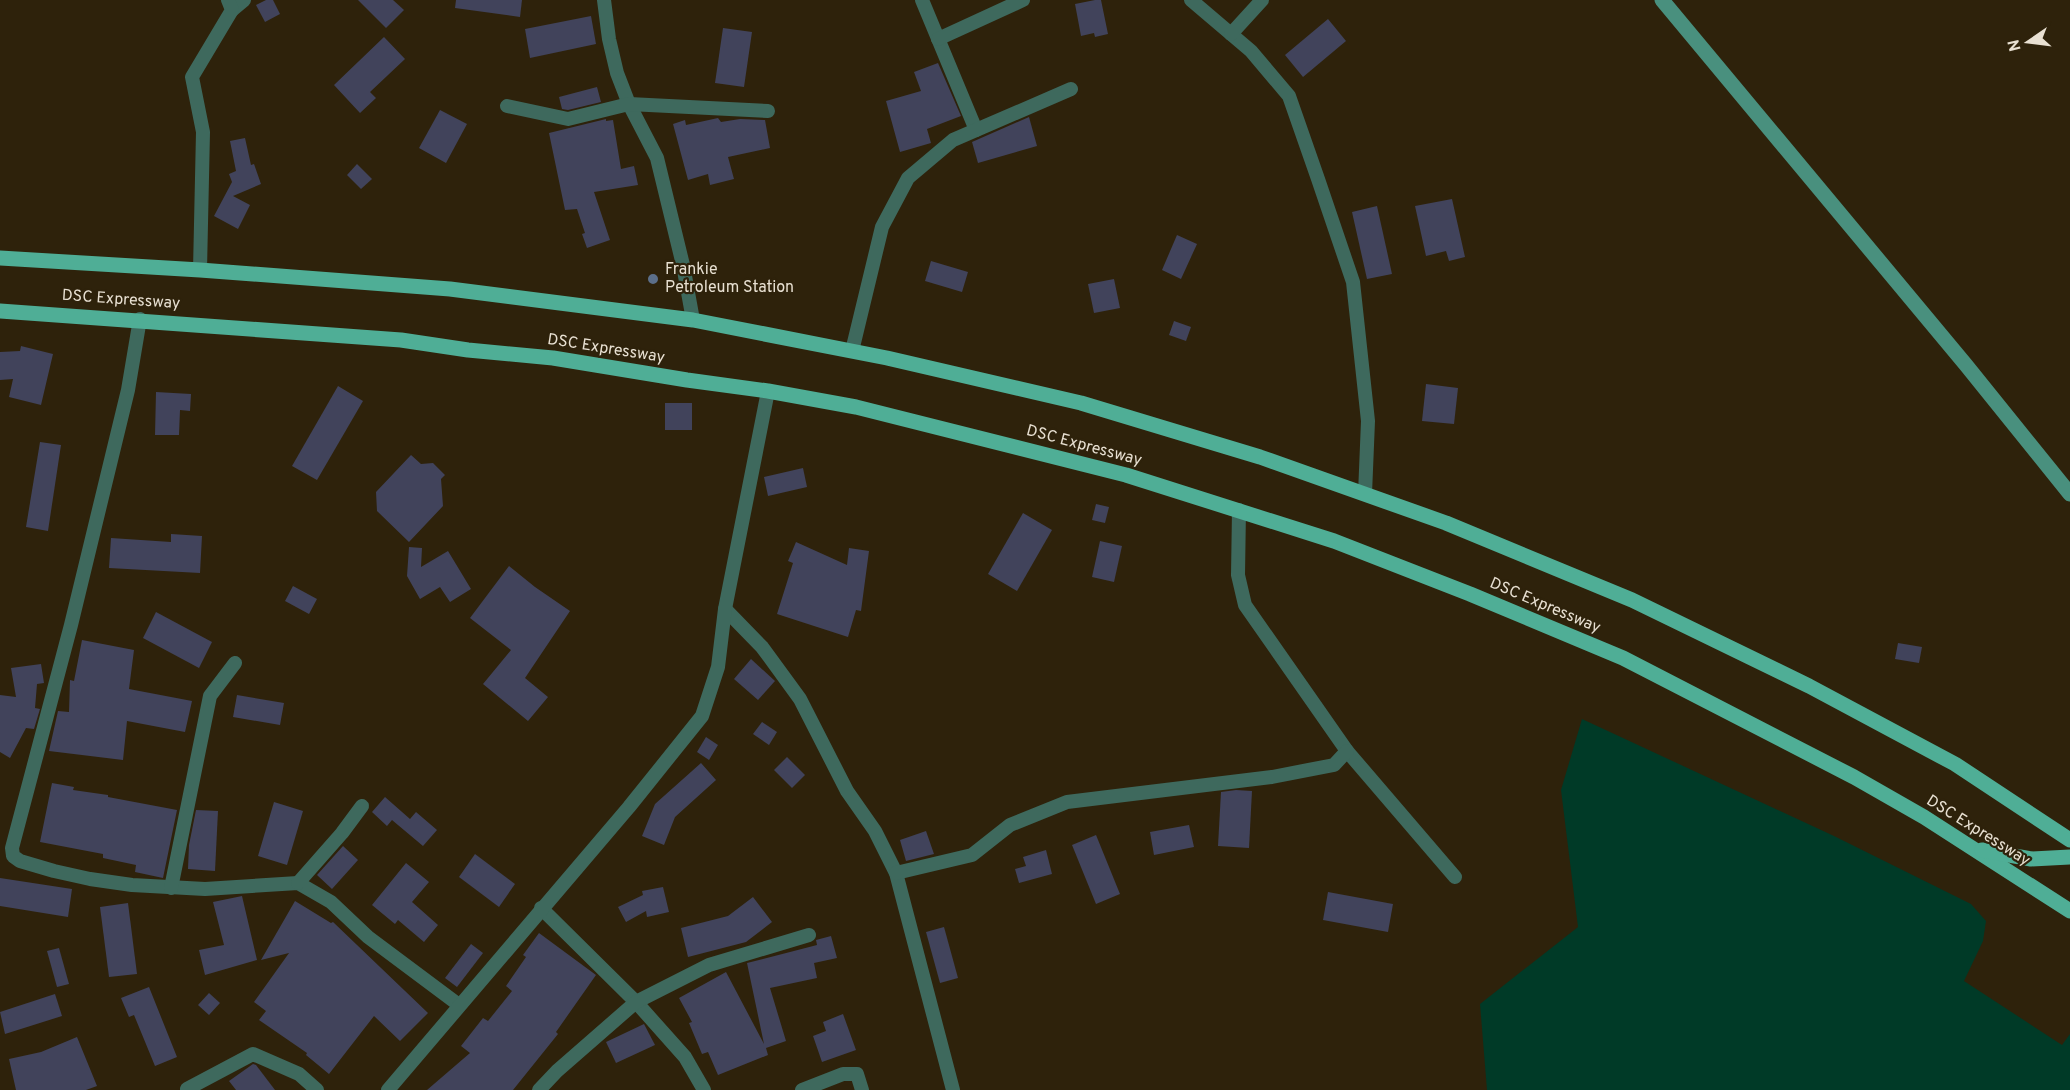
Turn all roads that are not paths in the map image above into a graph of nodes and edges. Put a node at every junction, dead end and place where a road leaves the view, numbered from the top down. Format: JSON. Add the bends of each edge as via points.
{"nodes":[{"id":1,"x":244,"y":0,"type":"edge"},
{"id":2,"x":604,"y":0,"type":"edge"},
{"id":3,"x":922,"y":0,"type":"edge"},
{"id":4,"x":1023,"y":0,"type":"edge"},
{"id":5,"x":1191,"y":0,"type":"edge"},
{"id":6,"x":1262,"y":0,"type":"edge"},
{"id":7,"x":1662,"y":0,"type":"edge"},
{"id":8,"x":230,"y":5,"type":"edge"},
{"id":9,"x":1231,"y":34,"type":"junction"},
{"id":10,"x":938,"y":39,"type":"junction"},
{"id":11,"x":1071,"y":89,"type":"dead end"},
{"id":12,"x":629,"y":104,"type":"junction"},
{"id":13,"x":507,"y":106,"type":"dead end"},
{"id":14,"x":768,"y":111,"type":"dead end"},
{"id":15,"x":976,"y":130,"type":"junction"},
{"id":16,"x":0,"y":258,"type":"edge"},
{"id":17,"x":200,"y":270,"type":"junction"},
{"id":18,"x":0,"y":311,"type":"edge"},
{"id":19,"x":140,"y":320,"type":"junction"},
{"id":20,"x":693,"y":320,"type":"junction"},
{"id":21,"x":852,"y":351,"type":"junction"},
{"id":22,"x":768,"y":391,"type":"junction"},
{"id":23,"x":1365,"y":494,"type":"junction"},
{"id":24,"x":2070,"y":494,"type":"edge"},
{"id":25,"x":1239,"y":510,"type":"junction"},
{"id":26,"x":725,"y":609,"type":"junction"},
{"id":27,"x":234,"y":663,"type":"dead end"},
{"id":28,"x":1347,"y":751,"type":"junction"},
{"id":29,"x":362,"y":806,"type":"dead end"},
{"id":30,"x":2069,"y":836,"type":"edge"},
{"id":31,"x":1970,"y":848,"type":"junction"},
{"id":32,"x":2070,"y":857,"type":"edge"},
{"id":33,"x":896,"y":873,"type":"junction"},
{"id":34,"x":1455,"y":877,"type":"dead end"},
{"id":35,"x":298,"y":883,"type":"junction"},
{"id":36,"x":171,"y":888,"type":"junction"},
{"id":37,"x":541,"y":908,"type":"junction"},
{"id":38,"x":2070,"y":911,"type":"edge"},
{"id":39,"x":809,"y":935,"type":"dead end"},
{"id":40,"x":636,"y":1002,"type":"junction"},
{"id":41,"x":459,"y":1005,"type":"junction"},
{"id":42,"x":187,"y":1089,"type":"edge"},
{"id":43,"x":317,"y":1090,"type":"edge"},
{"id":44,"x":388,"y":1090,"type":"edge"},
{"id":45,"x":539,"y":1090,"type":"edge"},
{"id":46,"x":704,"y":1090,"type":"edge"},
{"id":47,"x":802,"y":1090,"type":"edge"},
{"id":48,"x":862,"y":1090,"type":"edge"},
{"id":49,"x":953,"y":1090,"type":"edge"}],
"edges":[{"from":1,"to":8,"type":"street"},
{"from":2,"to":12,"type":"street","via":[[617,73]]},
{"from":3,"to":10,"type":"street"},
{"from":4,"to":10,"type":"street"},
{"from":5,"to":9,"type":"street"},
{"from":6,"to":9,"type":"street"},
{"from":7,"to":24,"type":"street"},
{"from":8,"to":17,"type":"street","via":[[192,77],[203,132]]},
{"from":9,"to":23,"type":"street","via":[[1289,96],[1353,282],[1368,421]]},
{"from":10,"to":15,"type":"street"},
{"from":11,"to":15,"type":"street"},
{"from":12,"to":13,"type":"street","via":[[568,119]]},
{"from":12,"to":14,"type":"street"},
{"from":12,"to":20,"type":"street","via":[[657,158]]},
{"from":15,"to":21,"type":"street","via":[[953,140],[908,177],[882,227]]},
{"from":16,"to":17,"type":"main road"},
{"from":17,"to":20,"type":"main road","via":[[450,289]]},
{"from":18,"to":19,"type":"main road","name":"DSC Expressway"},
{"from":19,"to":22,"type":"main road","name":"DSC Expressway","via":[[401,340],[553,358]]},
{"from":19,"to":36,"type":"street","via":[[128,390],[12,848],[13,856],[20,861],[90,879]]},
{"from":20,"to":21,"type":"main road"},
{"from":21,"to":23,"type":"main road","via":[[1081,403],[1260,457]]},
{"from":22,"to":25,"type":"main road","name":"DSC Expressway","via":[[856,407],[991,440]]},
{"from":22,"to":26,"type":"street"},
{"from":23,"to":30,"type":"main road","via":[[1632,600],[1809,686],[1955,764]]},
{"from":25,"to":28,"type":"street","via":[[1238,575],[1245,605]]},
{"from":25,"to":31,"type":"main road","name":"DSC Expressway","via":[[1334,541],[1623,658],[1854,777]]},
{"from":26,"to":33,"type":"street","via":[[762,647],[800,699],[847,791],[875,831]]},
{"from":26,"to":37,"type":"street","via":[[718,667],[702,716]]},
{"from":27,"to":36,"type":"street","via":[[210,696]]},
{"from":28,"to":33,"type":"street","via":[[1334,765],[1282,775],[1067,802],[1010,825],[972,855]]},
{"from":28,"to":34,"type":"street"},
{"from":29,"to":35,"type":"street"},
{"from":30,"to":32,"type":"main road"},
{"from":31,"to":32,"type":"main road","via":[[2031,859]]},
{"from":31,"to":38,"type":"main road","name":"DSC Expressway"},
{"from":33,"to":49,"type":"street"},
{"from":35,"to":36,"type":"street"},
{"from":35,"to":41,"type":"street","via":[[332,902],[368,936]]},
{"from":37,"to":40,"type":"street"},
{"from":37,"to":41,"type":"street"},
{"from":39,"to":40,"type":"street","via":[[709,965]]},
{"from":40,"to":45,"type":"street"},
{"from":40,"to":46,"type":"street","via":[[685,1057]]},
{"from":41,"to":44,"type":"street"},
{"from":42,"to":43,"type":"street","via":[[254,1054],[299,1074]]},
{"from":47,"to":48,"type":"street","via":[[843,1074],[857,1074]]}]}
